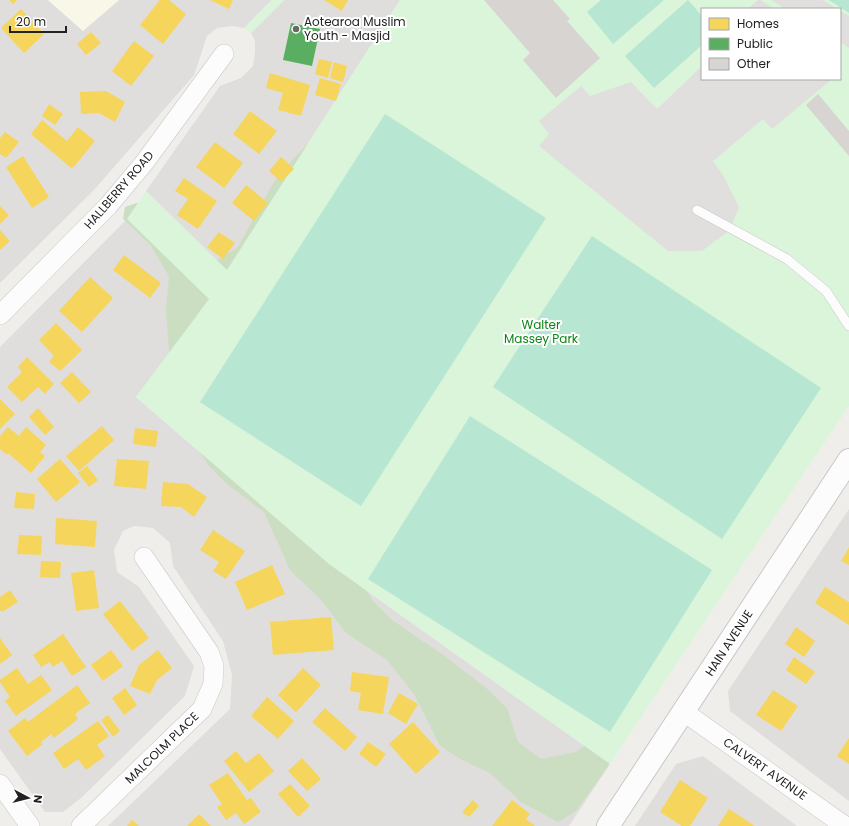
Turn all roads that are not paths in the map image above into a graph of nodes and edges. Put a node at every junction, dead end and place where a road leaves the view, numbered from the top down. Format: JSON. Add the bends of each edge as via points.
{"nodes":[{"id":1,"x":224,"y":54,"type":"dead end"},
{"id":2,"x":697,"y":210,"type":"dead end"},
{"id":3,"x":0,"y":315,"type":"edge"},
{"id":4,"x":849,"y":326,"type":"edge"},
{"id":5,"x":849,"y":460,"type":"edge"},
{"id":6,"x":144,"y":557,"type":"dead end"},
{"id":7,"x":684,"y":712,"type":"junction"},
{"id":8,"x":0,"y":784,"type":"edge"},
{"id":9,"x":30,"y":826,"type":"edge"},
{"id":10,"x":81,"y":826,"type":"edge"},
{"id":11,"x":608,"y":826,"type":"edge"},
{"id":12,"x":845,"y":826,"type":"edge"}],
"edges":[{"from":1,"to":3,"type":"street","name":"HALLBERRY ROAD","via":[[144,163],[108,206]]},
{"from":2,"to":4,"type":"lane","via":[[787,259],[826,290]]},
{"from":5,"to":7,"type":"street","name":"HAIN AVENUE"},
{"from":6,"to":10,"type":"street","name":"MALCOLM PLACE","via":[[209,652],[214,666],[213,684],[202,709]]},
{"from":7,"to":11,"type":"street","name":"HAIN AVENUE"},
{"from":7,"to":12,"type":"street","name":"CALVERT AVENUE"},
{"from":8,"to":9,"type":"street"}]}
